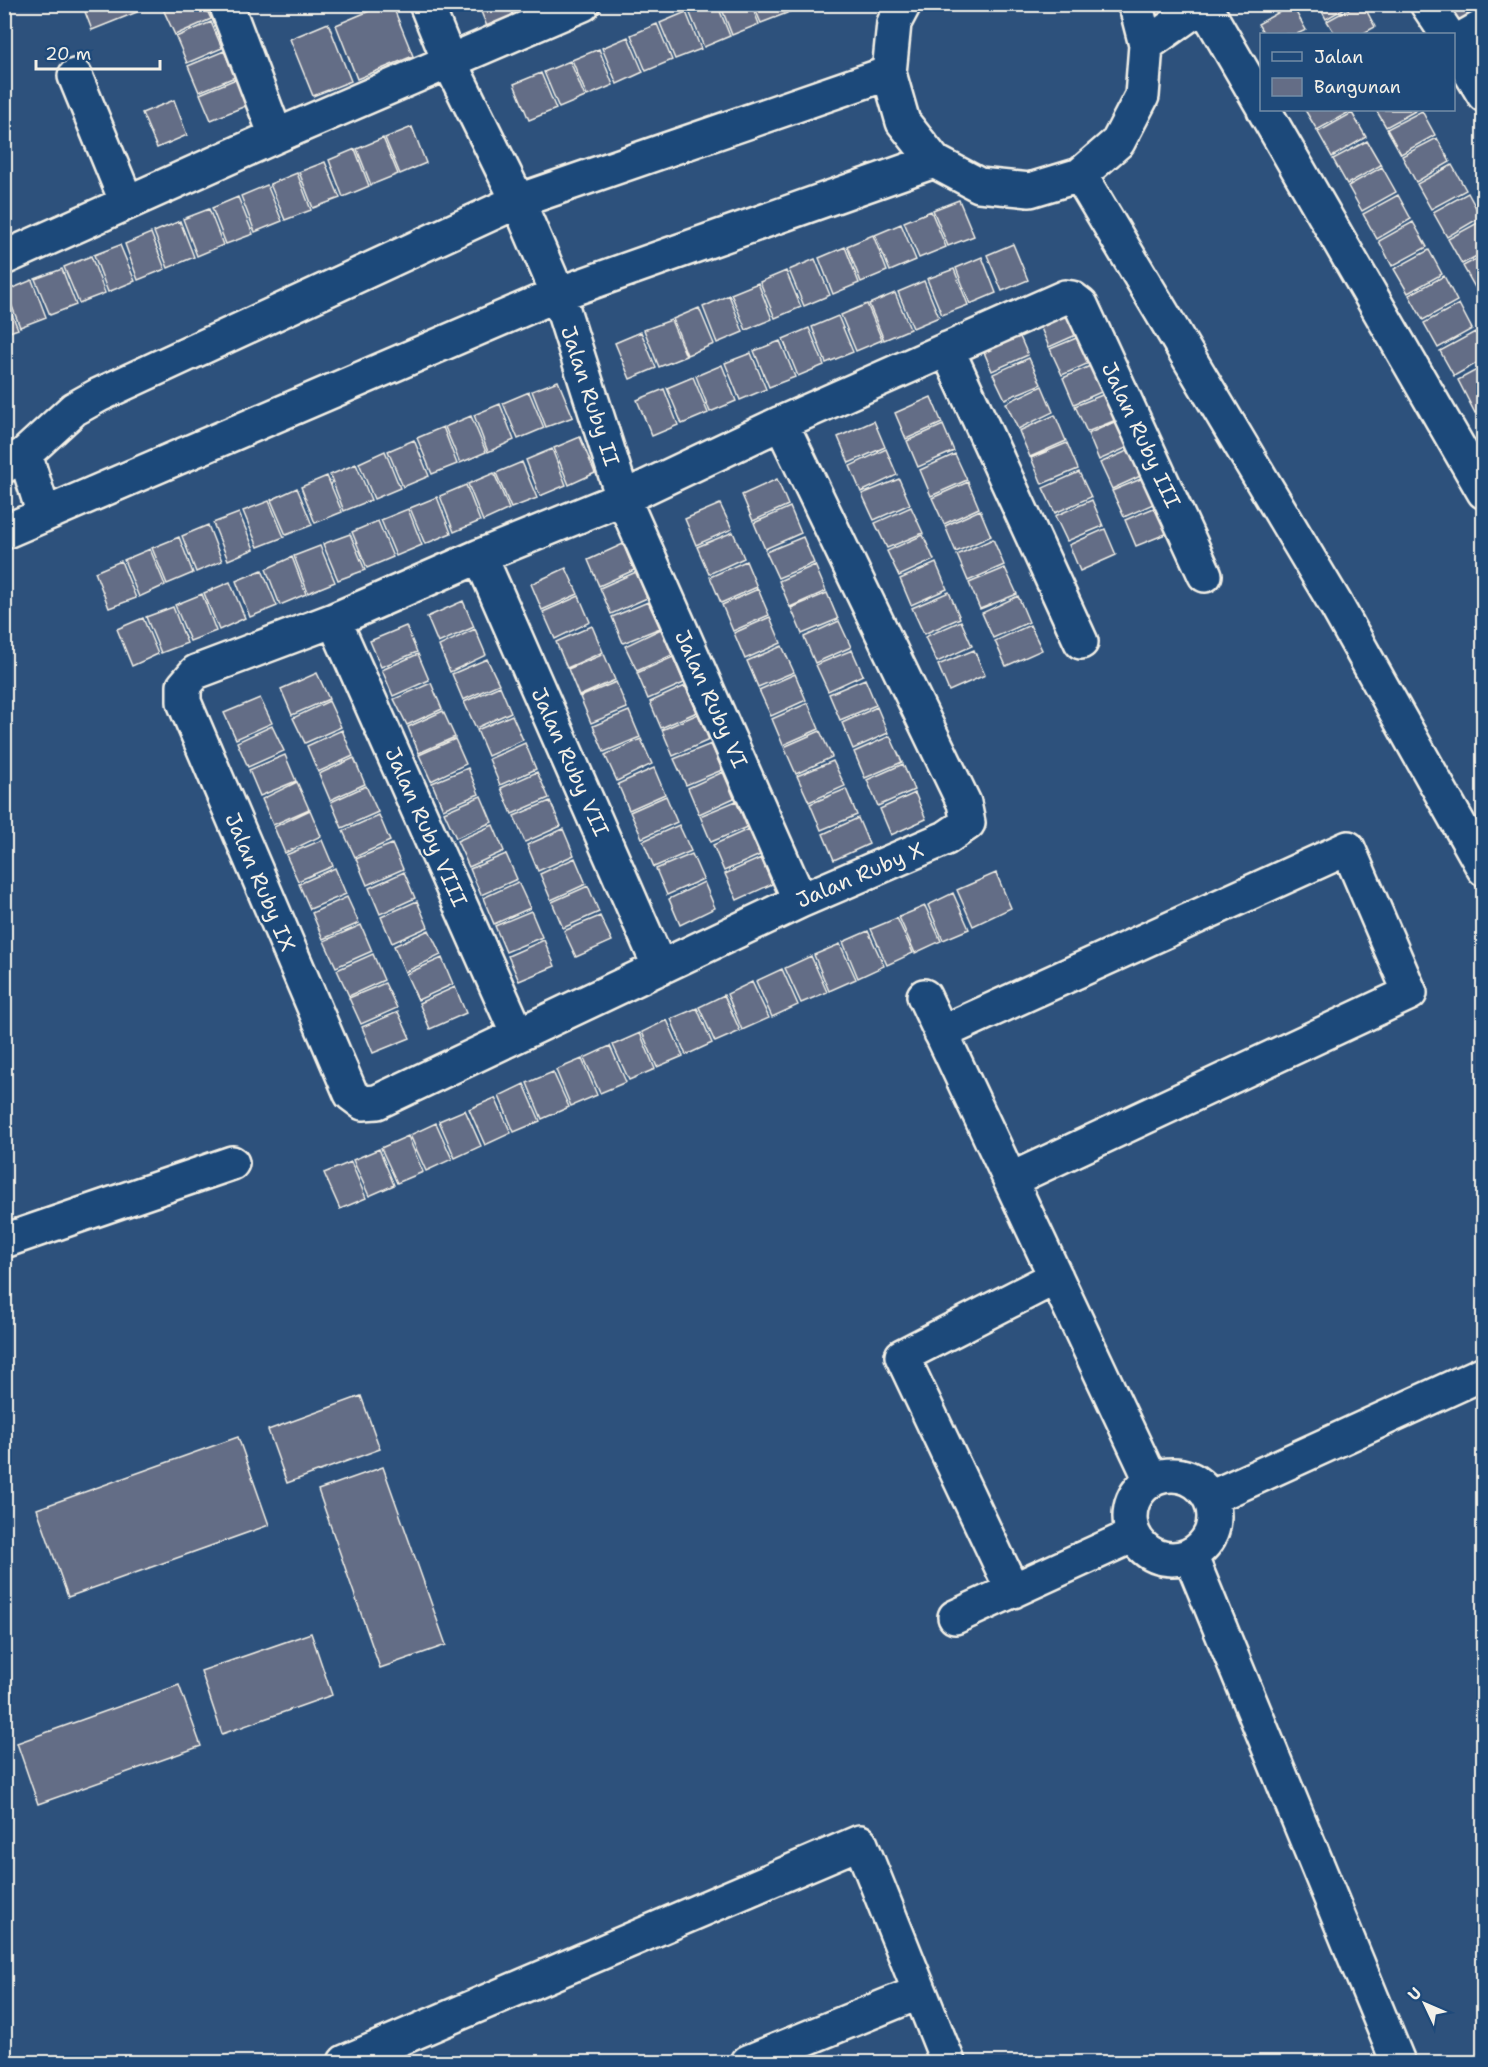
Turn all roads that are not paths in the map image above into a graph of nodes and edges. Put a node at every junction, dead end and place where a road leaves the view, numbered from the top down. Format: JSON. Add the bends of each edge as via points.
{"nodes":[{"id":1,"x":226,"y":4,"type":"edge"},
{"id":2,"x":426,"y":4,"type":"edge"},
{"id":3,"x":583,"y":4,"type":"edge"},
{"id":4,"x":904,"y":4,"type":"edge"},
{"id":5,"x":1134,"y":4,"type":"edge"},
{"id":6,"x":1427,"y":4,"type":"edge"},
{"id":7,"x":1204,"y":5,"type":"edge"},
{"id":8,"x":1484,"y":26,"type":"edge"},
{"id":9,"x":1446,"y":33,"type":"edge"},
{"id":10,"x":1455,"y":43,"type":"edge"},
{"id":11,"x":1146,"y":45,"type":"junction"},
{"id":12,"x":1455,"y":46,"type":"edge"},
{"id":13,"x":450,"y":63,"type":"junction"},
{"id":14,"x":889,"y":73,"type":"junction"},
{"id":15,"x":75,"y":76,"type":"dead end"},
{"id":16,"x":1484,"y":95,"type":"edge"},
{"id":17,"x":1260,"y":102,"type":"edge"},
{"id":18,"x":1265,"y":111,"type":"edge"},
{"id":19,"x":276,"y":136,"type":"junction"},
{"id":20,"x":934,"y":161,"type":"junction"},
{"id":21,"x":1080,"y":175,"type":"junction"},
{"id":22,"x":518,"y":201,"type":"junction"},
{"id":23,"x":128,"y":203,"type":"junction"},
{"id":24,"x":4,"y":258,"type":"edge"},
{"id":25,"x":558,"y":294,"type":"junction"},
{"id":26,"x":947,"y":349,"type":"junction"},
{"id":27,"x":781,"y":423,"type":"junction"},
{"id":28,"x":15,"y":460,"type":"edge"},
{"id":29,"x":1484,"y":492,"type":"edge"},
{"id":30,"x":623,"y":498,"type":"junction"},
{"id":31,"x":44,"y":515,"type":"junction"},
{"id":32,"x":4,"y":532,"type":"edge"},
{"id":33,"x":480,"y":556,"type":"junction"},
{"id":34,"x":1205,"y":575,"type":"dead end"},
{"id":35,"x":334,"y":620,"type":"junction"},
{"id":36,"x":1081,"y":642,"type":"dead end"},
{"id":37,"x":1484,"y":869,"type":"edge"},
{"id":38,"x":800,"y":901,"type":"junction"},
{"id":39,"x":660,"y":968,"type":"junction"},
{"id":40,"x":924,"y":996,"type":"dead end"},
{"id":41,"x":941,"y":1033,"type":"junction"},
{"id":42,"x":518,"y":1035,"type":"junction"},
{"id":43,"x":351,"y":1094,"type":"joint"},
{"id":44,"x":232,"y":1163,"type":"dead end"},
{"id":45,"x":1010,"y":1180,"type":"junction"},
{"id":46,"x":4,"y":1241,"type":"edge"},
{"id":47,"x":1056,"y":1277,"type":"junction"},
{"id":48,"x":1484,"y":1373,"type":"edge"},
{"id":49,"x":1151,"y":1480,"type":"junction"},
{"id":50,"x":1210,"y":1498,"type":"junction"},
{"id":51,"x":1134,"y":1535,"type":"junction"},
{"id":52,"x":1190,"y":1555,"type":"junction"},
{"id":53,"x":1013,"y":1591,"type":"junction"},
{"id":54,"x":955,"y":1617,"type":"dead end"},
{"id":55,"x":920,"y":1992,"type":"junction"},
{"id":56,"x":345,"y":2062,"type":"edge"},
{"id":57,"x":748,"y":2062,"type":"edge"},
{"id":58,"x":948,"y":2062,"type":"edge"},
{"id":59,"x":1398,"y":2062,"type":"edge"}],
"edges":[{"from":1,"to":19,"type":"street"},
{"from":2,"to":13,"type":"street","name":"Jalan Ruby II"},
{"from":3,"to":13,"type":"street"},
{"from":4,"to":14,"type":"street","via":[[894,23]]},
{"from":5,"to":11,"type":"street"},
{"from":6,"to":9,"type":"street"},
{"from":7,"to":11,"type":"street"},
{"from":7,"to":17,"type":"street"},
{"from":8,"to":10,"type":"street"},
{"from":11,"to":21,"type":"street","via":[[1142,96],[1118,142]]},
{"from":12,"to":16,"type":"street"},
{"from":13,"to":19,"type":"street"},
{"from":13,"to":22,"type":"street","name":"Jalan Ruby II"},
{"from":14,"to":20,"type":"street","via":[[903,122]]},
{"from":14,"to":22,"type":"street"},
{"from":15,"to":23,"type":"street"},
{"from":18,"to":29,"type":"street"},
{"from":19,"to":23,"type":"street"},
{"from":20,"to":21,"type":"street","via":[[979,185],[1030,190]]},
{"from":20,"to":25,"type":"street"},
{"from":21,"to":37,"type":"street","via":[[1335,603]]},
{"from":22,"to":25,"type":"street","name":"Jalan Ruby II"},
{"from":22,"to":28,"type":"street","via":[[99,396],[74,409]]},
{"from":23,"to":24,"type":"street"},
{"from":25,"to":30,"type":"street","name":"Jalan Ruby II"},
{"from":25,"to":31,"type":"street"},
{"from":26,"to":27,"type":"street"},
{"from":26,"to":34,"type":"street","name":"Jalan Ruby III","via":[[1065,297],[1081,305]]},
{"from":26,"to":36,"type":"street"},
{"from":27,"to":30,"type":"street"},
{"from":27,"to":38,"type":"street","name":"Jalan Ruby X","via":[[959,792],[968,823],[946,838]]},
{"from":28,"to":31,"type":"street"},
{"from":30,"to":33,"type":"street"},
{"from":30,"to":38,"type":"street","name":"Jalan Ruby VI"},
{"from":31,"to":32,"type":"street"},
{"from":33,"to":35,"type":"street"},
{"from":33,"to":39,"type":"street","name":"Jalan Ruby VII"},
{"from":35,"to":42,"type":"street","name":"Jalan Ruby VIII"},
{"from":35,"to":43,"type":"street","name":"Jalan Ruby IX","via":[[196,672],[184,686],[184,702]]},
{"from":38,"to":39,"type":"street","name":"Jalan Ruby X"},
{"from":39,"to":42,"type":"street","name":"Jalan Ruby X"},
{"from":40,"to":41,"type":"street"},
{"from":41,"to":45,"type":"street"},
{"from":41,"to":45,"type":"street","via":[[1348,848],[1410,993]]},
{"from":42,"to":43,"type":"street","name":"Jalan Ruby X","via":[[377,1102],[363,1103]]},
{"from":44,"to":46,"type":"street"},
{"from":45,"to":47,"type":"street"},
{"from":47,"to":49,"type":"street"},
{"from":47,"to":53,"type":"street","via":[[902,1356]]},
{"from":48,"to":50,"type":"street"},
{"from":49,"to":50,"type":"street","via":[[1178,1474],[1194,1479]]},
{"from":49,"to":51,"type":"street","via":[[1135,1496],[1129,1511]]},
{"from":50,"to":52,"type":"street","via":[[1215,1522],[1209,1538]]},
{"from":51,"to":52,"type":"street","via":[[1151,1554],[1166,1560]]},
{"from":51,"to":53,"type":"street"},
{"from":52,"to":59,"type":"street"},
{"from":53,"to":54,"type":"street"},
{"from":55,"to":56,"type":"street","via":[[860,1842]]},
{"from":55,"to":57,"type":"street"},
{"from":55,"to":58,"type":"street"}]}
